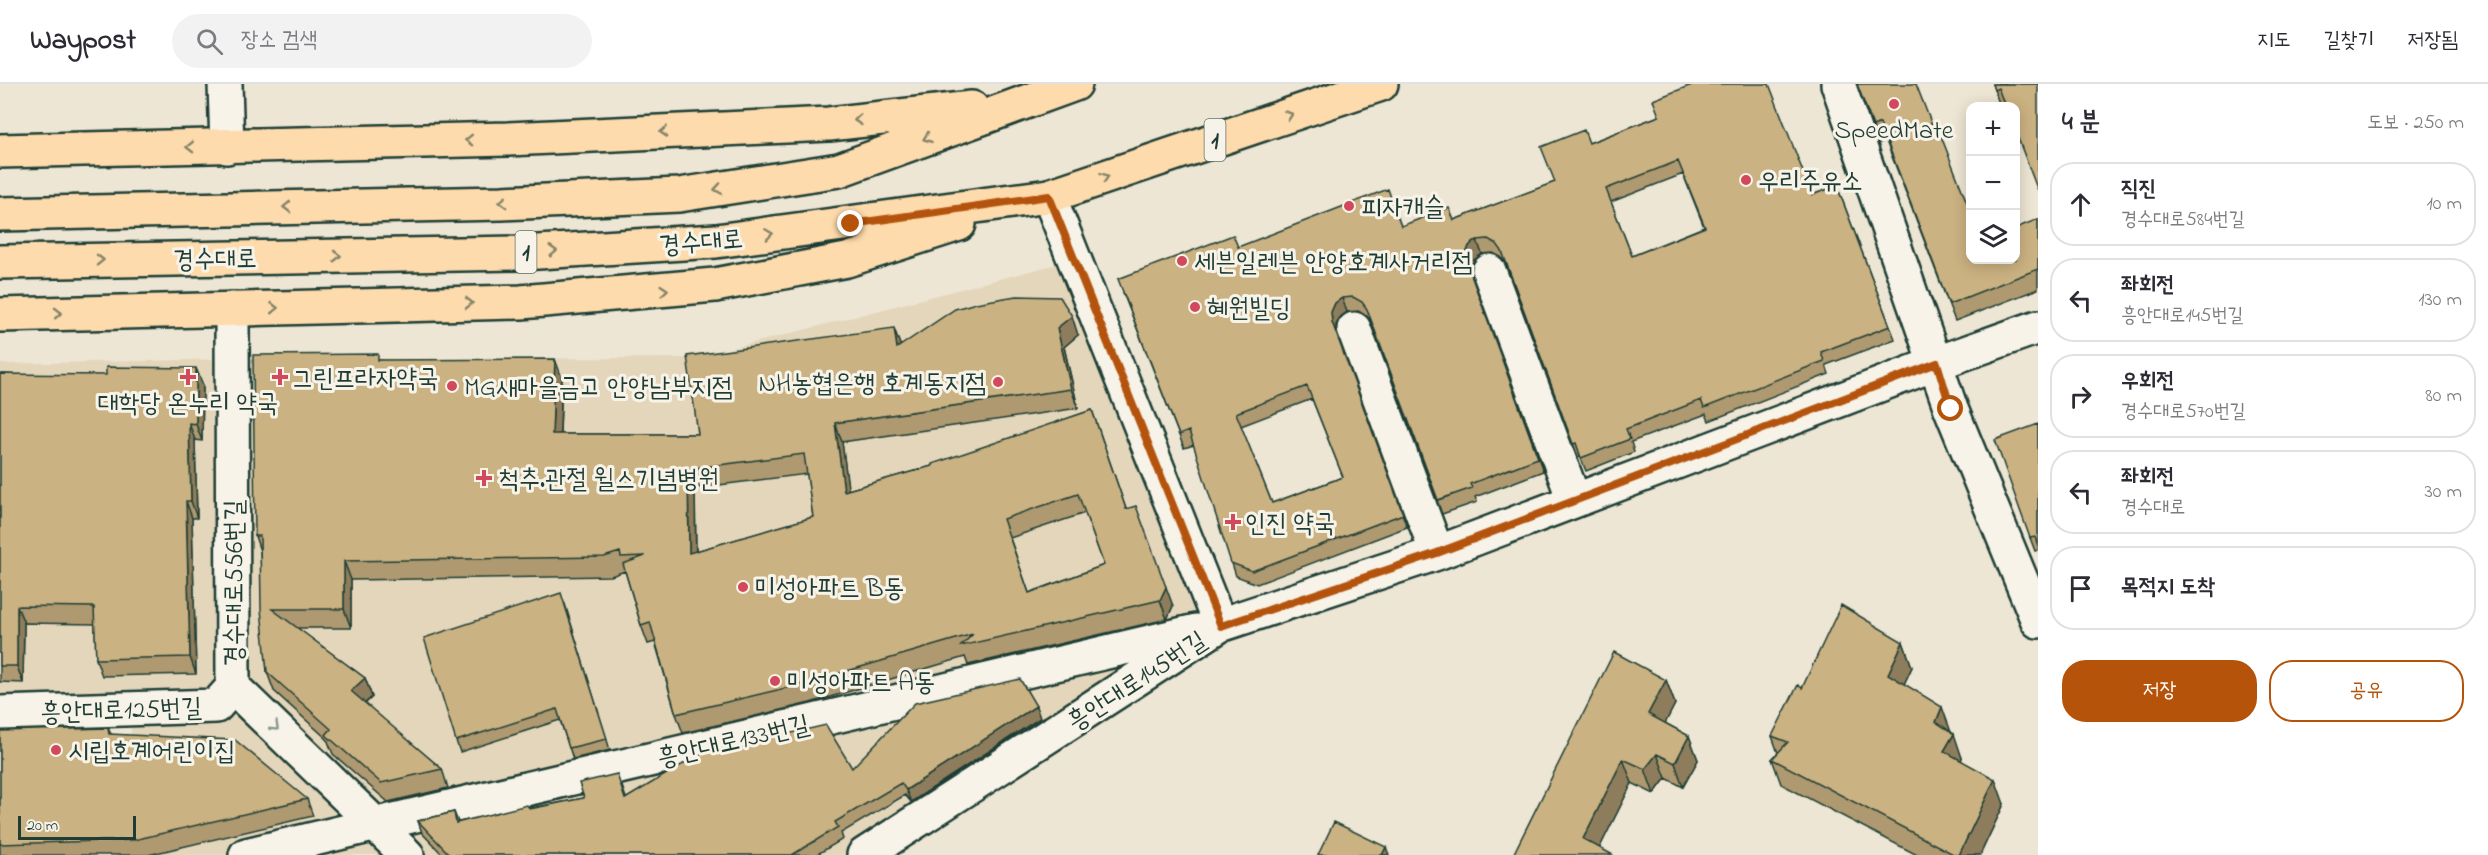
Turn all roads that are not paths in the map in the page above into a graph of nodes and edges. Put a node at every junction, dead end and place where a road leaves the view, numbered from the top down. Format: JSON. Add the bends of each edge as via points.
{"nodes":[{"id":1,"x":225,"y":84,"type":"edge"},
{"id":2,"x":1075,"y":84,"type":"edge"},
{"id":3,"x":1381,"y":84,"type":"edge"},
{"id":4,"x":1838,"y":84,"type":"edge"},
{"id":5,"x":1017,"y":94,"type":"edge"},
{"id":6,"x":227,"y":147,"type":"junction"},
{"id":7,"x":0,"y":151,"type":"edge"},
{"id":8,"x":1049,"y":196,"type":"junction"},
{"id":9,"x":0,"y":214,"type":"edge"},
{"id":10,"x":0,"y":262,"type":"edge"},
{"id":11,"x":1489,"y":271,"type":"dead end"},
{"id":12,"x":232,"y":309,"type":"junction"},
{"id":13,"x":0,"y":315,"type":"edge"},
{"id":14,"x":2038,"y":327,"type":"edge"},
{"id":15,"x":1354,"y":329,"type":"dead end"},
{"id":16,"x":1937,"y":363,"type":"junction"},
{"id":17,"x":1574,"y":500,"type":"junction"},
{"id":18,"x":1437,"y":553,"type":"junction"},
{"id":19,"x":2038,"y":621,"type":"edge"},
{"id":20,"x":1221,"y":626,"type":"junction"},
{"id":21,"x":233,"y":687,"type":"junction"},
{"id":22,"x":0,"y":713,"type":"edge"},
{"id":23,"x":377,"y":824,"type":"junction"},
{"id":24,"x":246,"y":855,"type":"edge"},
{"id":25,"x":406,"y":855,"type":"edge"},
{"id":26,"x":864,"y":855,"type":"edge"}],
"edges":[{"from":1,"to":6,"type":"street"},
{"from":2,"to":5,"type":"main road","name":"경수대로","number":"1"},
{"from":8,"to":3,"type":"main road","name":"경수대로","number":"1","one_way":true},
{"from":4,"to":16,"type":"street"},
{"from":5,"to":6,"type":"main road","one_way":true,"via":[[830,124]]},
{"from":5,"to":9,"type":"main road","name":"경수대로","number":"1","one_way":true,"via":[[839,170],[679,195],[502,203]]},
{"from":6,"to":7,"type":"main road","one_way":true},
{"from":10,"to":8,"type":"main road","name":"경수대로","number":"1","one_way":true,"via":[[522,253],[705,242]]},
{"from":12,"to":8,"type":"main road","one_way":true,"via":[[522,302],[715,285],[847,260]]},
{"from":8,"to":20,"type":"street"},
{"from":11,"to":17,"type":"street"},
{"from":13,"to":12,"type":"main road","one_way":true},
{"from":12,"to":21,"type":"street","name":"경수대로556번길"},
{"from":14,"to":16,"type":"street","name":"흥안대로145번길"},
{"from":15,"to":18,"type":"street"},
{"from":16,"to":17,"type":"street","name":"흥안대로145번길"},
{"from":16,"to":19,"type":"street","via":[[1951,409]]},
{"from":17,"to":18,"type":"street","name":"흥안대로145번길"},
{"from":18,"to":20,"type":"street","name":"흥안대로145번길"},
{"from":20,"to":23,"type":"street","name":"흥안대로133번길"},
{"from":20,"to":26,"type":"street","name":"흥안대로145번길"},
{"from":21,"to":22,"type":"street","name":"흥안대로125번길","via":[[216,706]]},
{"from":21,"to":23,"type":"street","name":"경수대로556번길","one_way":true},
{"from":23,"to":24,"type":"street","name":"흥안대로133번길"},
{"from":23,"to":25,"type":"street","name":"경수대로556번길"}]}
